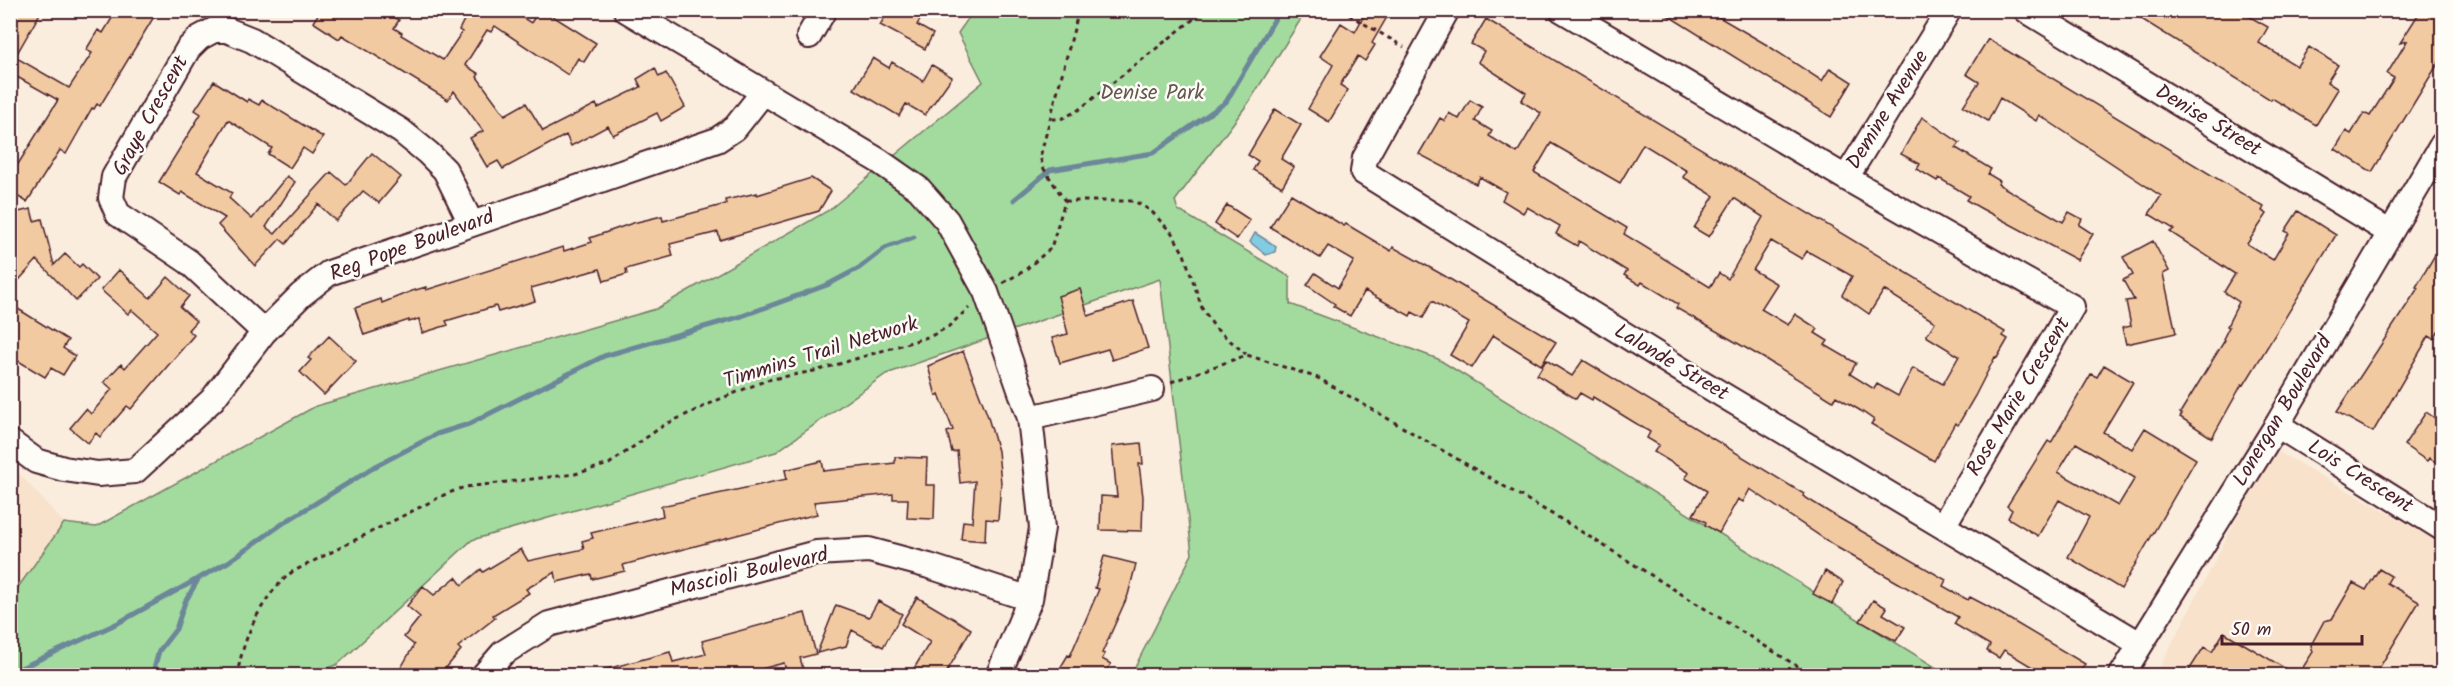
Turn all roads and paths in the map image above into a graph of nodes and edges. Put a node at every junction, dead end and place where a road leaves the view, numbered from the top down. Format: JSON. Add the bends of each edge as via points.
{"nodes":[{"id":1,"x":627,"y":10,"type":"edge"},
{"id":2,"x":824,"y":10,"type":"edge"},
{"id":3,"x":1079,"y":10,"type":"edge"},
{"id":4,"x":1205,"y":10,"type":"edge"},
{"id":5,"x":1341,"y":10,"type":"edge"},
{"id":6,"x":1447,"y":10,"type":"edge"},
{"id":7,"x":1562,"y":10,"type":"edge"},
{"id":8,"x":1949,"y":10,"type":"edge"},
{"id":9,"x":2026,"y":10,"type":"edge"},
{"id":10,"x":809,"y":36,"type":"dead end"},
{"id":11,"x":1421,"y":57,"type":"junction"},
{"id":12,"x":762,"y":94,"type":"junction"},
{"id":13,"x":1051,"y":119,"type":"junction"},
{"id":14,"x":2442,"y":145,"type":"edge"},
{"id":15,"x":1846,"y":178,"type":"junction"},
{"id":16,"x":1065,"y":201,"type":"junction"},
{"id":17,"x":471,"y":223,"type":"junction"},
{"id":18,"x":2389,"y":232,"type":"junction"},
{"id":19,"x":986,"y":292,"type":"junction"},
{"id":20,"x":264,"y":332,"type":"junction"},
{"id":21,"x":1247,"y":355,"type":"junction"},
{"id":22,"x":1152,"y":389,"type":"joint"},
{"id":23,"x":1030,"y":418,"type":"junction"},
{"id":24,"x":2277,"y":425,"type":"junction"},
{"id":25,"x":10,"y":442,"type":"edge"},
{"id":26,"x":1942,"y":526,"type":"junction"},
{"id":27,"x":2442,"y":528,"type":"edge"},
{"id":28,"x":1030,"y":599,"type":"junction"},
{"id":29,"x":2140,"y":644,"type":"junction"},
{"id":30,"x":237,"y":675,"type":"edge"},
{"id":31,"x":483,"y":675,"type":"edge"},
{"id":32,"x":998,"y":675,"type":"edge"},
{"id":33,"x":1813,"y":675,"type":"edge"},
{"id":34,"x":2121,"y":675,"type":"edge"}],
"edges":[{"from":1,"to":12,"type":"street"},
{"from":2,"to":10,"type":"street"},
{"from":3,"to":13,"type":"path"},
{"from":4,"to":13,"type":"path","via":[[1077,111]]},
{"from":5,"to":11,"type":"path"},
{"from":6,"to":11,"type":"street","name":"Lalonde Street"},
{"from":7,"to":15,"type":"street"},
{"from":8,"to":15,"type":"street","name":"Demine Avenue"},
{"from":9,"to":18,"type":"street","name":"Denise Street"},
{"from":11,"to":26,"type":"street","name":"Lalonde Street","via":[[1365,158],[1363,172]]},
{"from":12,"to":17,"type":"street","name":"Reg Pope Boulevard","via":[[735,128],[717,140]]},
{"from":12,"to":19,"type":"street","via":[[879,161],[919,189],[947,221]]},
{"from":13,"to":16,"type":"path","via":[[1040,158]]},
{"from":14,"to":18,"type":"street","name":"Lonergan Boulevard"},
{"from":15,"to":26,"type":"street","name":"Rose Marie Crescent","via":[[2072,307]]},
{"from":16,"to":19,"type":"path","name":"Timmins Trail Network","via":[[1051,248],[1024,271]]},
{"from":16,"to":21,"type":"path","via":[[1134,201],[1150,210],[1173,233],[1202,308],[1215,328]]},
{"from":17,"to":20,"type":"street","name":"Reg Pope Boulevard","via":[[329,273],[300,295]]},
{"from":17,"to":20,"type":"street","name":"Graye Crescent","via":[[445,170],[401,131],[252,40],[226,30],[206,34],[188,49],[158,100],[114,177],[111,198],[118,214],[189,262]]},
{"from":18,"to":24,"type":"street","name":"Lonergan Boulevard"},
{"from":19,"to":23,"type":"street"},
{"from":19,"to":30,"type":"path","name":"Timmins Trail Network","via":[[948,327],[931,336],[819,370],[767,380],[664,425],[609,464],[575,474],[465,487],[292,572],[263,603]]},
{"from":20,"to":25,"type":"street","name":"Reg Pope Boulevard","via":[[212,400],[135,471],[98,474],[64,468],[36,460]]},
{"from":21,"to":22,"type":"path"},
{"from":21,"to":33,"type":"path","via":[[1318,378],[1569,524]]},
{"from":22,"to":23,"type":"street"},
{"from":23,"to":28,"type":"street","via":[[1042,528]]},
{"from":24,"to":27,"type":"street","name":"Lois Crescent"},
{"from":24,"to":29,"type":"street","name":"Lonergan Boulevard"},
{"from":26,"to":29,"type":"street","name":"Lalonde Street"},
{"from":28,"to":31,"type":"street","name":"Mascioli Boulevard","via":[[869,550],[816,553],[549,624],[503,652]]},
{"from":28,"to":32,"type":"street"},
{"from":29,"to":34,"type":"street","name":"Lonergan Boulevard"}]}
